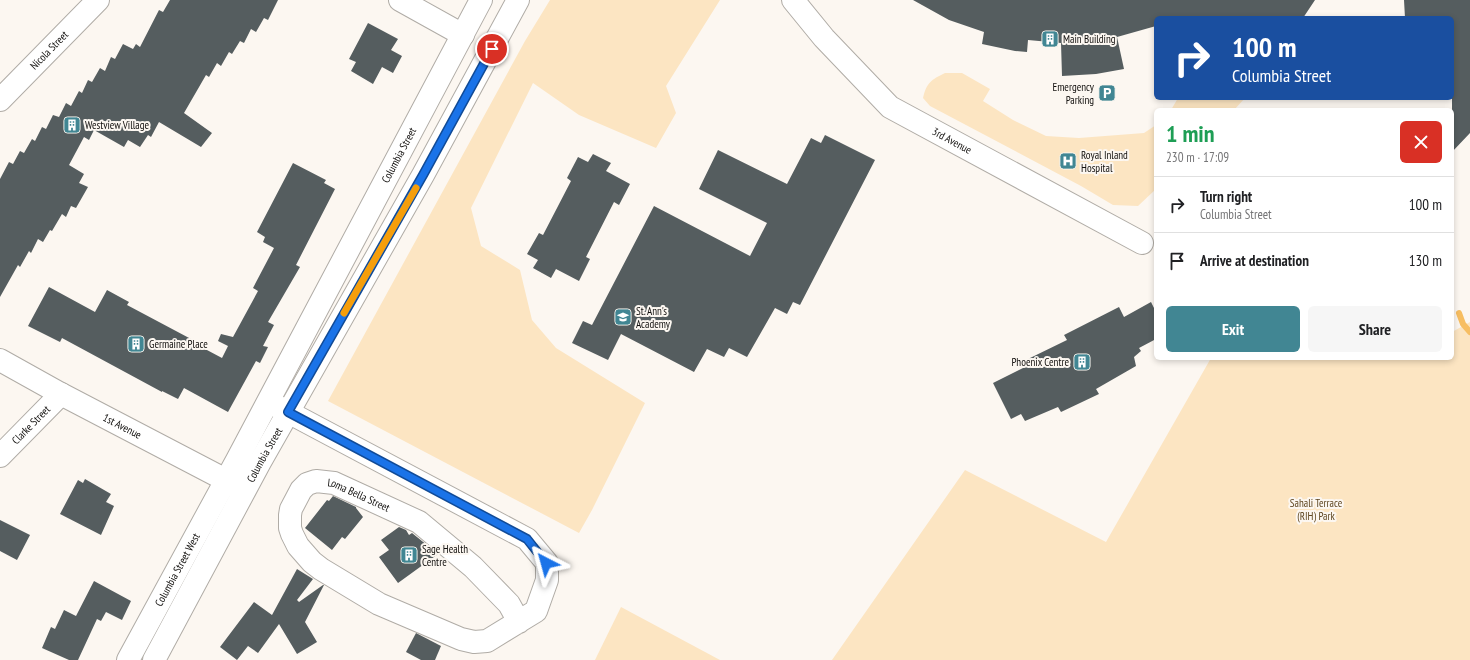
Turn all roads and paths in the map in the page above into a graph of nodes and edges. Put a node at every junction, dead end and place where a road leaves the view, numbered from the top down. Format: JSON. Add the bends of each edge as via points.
{"nodes":[{"id":1,"x":98,"y":0,"type":"edge"},
{"id":2,"x":400,"y":0,"type":"edge"},
{"id":3,"x":482,"y":0,"type":"edge"},
{"id":4,"x":518,"y":0,"type":"edge"},
{"id":5,"x":793,"y":0,"type":"edge"},
{"id":6,"x":463,"y":35,"type":"junction"},
{"id":7,"x":0,"y":100,"type":"edge"},
{"id":8,"x":1142,"y":243,"type":"dead end"},
{"id":9,"x":0,"y":360,"type":"edge"},
{"id":10,"x":61,"y":394,"type":"junction"},
{"id":11,"x":268,"y":402,"type":"junction"},
{"id":12,"x":288,"y":412,"type":"junction"},
{"id":13,"x":0,"y":456,"type":"edge"},
{"id":14,"x":236,"y":485,"type":"junction"},
{"id":15,"x":519,"y":622,"type":"junction"},
{"id":16,"x":128,"y":660,"type":"edge"},
{"id":17,"x":154,"y":660,"type":"edge"}],
"edges":[{"from":1,"to":7,"type":"street","name":"Nicola Street"},
{"from":2,"to":6,"type":"street"},
{"from":3,"to":6,"type":"street","name":"Columbia Street"},
{"from":4,"to":12,"type":"street","name":"Columbia Street","via":[[423,175]]},
{"from":5,"to":8,"type":"street","name":"3rd Avenue","via":[[824,38],[890,107]]},
{"from":6,"to":11,"type":"street","name":"Columbia Street"},
{"from":9,"to":10,"type":"street","name":"1st Avenue"},
{"from":10,"to":13,"type":"street","name":"Clarke Street"},
{"from":10,"to":14,"type":"street","name":"1st Avenue"},
{"from":11,"to":12,"type":"street","name":"Loma Bella Street"},
{"from":11,"to":14,"type":"street","name":"Columbia Street"},
{"from":12,"to":14,"type":"street","name":"Columbia Street"},
{"from":12,"to":15,"type":"street","name":"Loma Bella Street","via":[[527,539],[546,563],[547,580],[536,611]]},
{"from":14,"to":16,"type":"street","name":"Columbia Street West"},
{"from":14,"to":17,"type":"street","name":"Columbia Street West"},
{"from":15,"to":15,"type":"street","name":"Loma Bella Street","via":[[487,641],[474,642],[461,639],[379,604],[321,569],[298,546],[290,522],[291,509],[296,497],[310,483],[328,482],[419,522],[473,567],[509,604]]}]}
